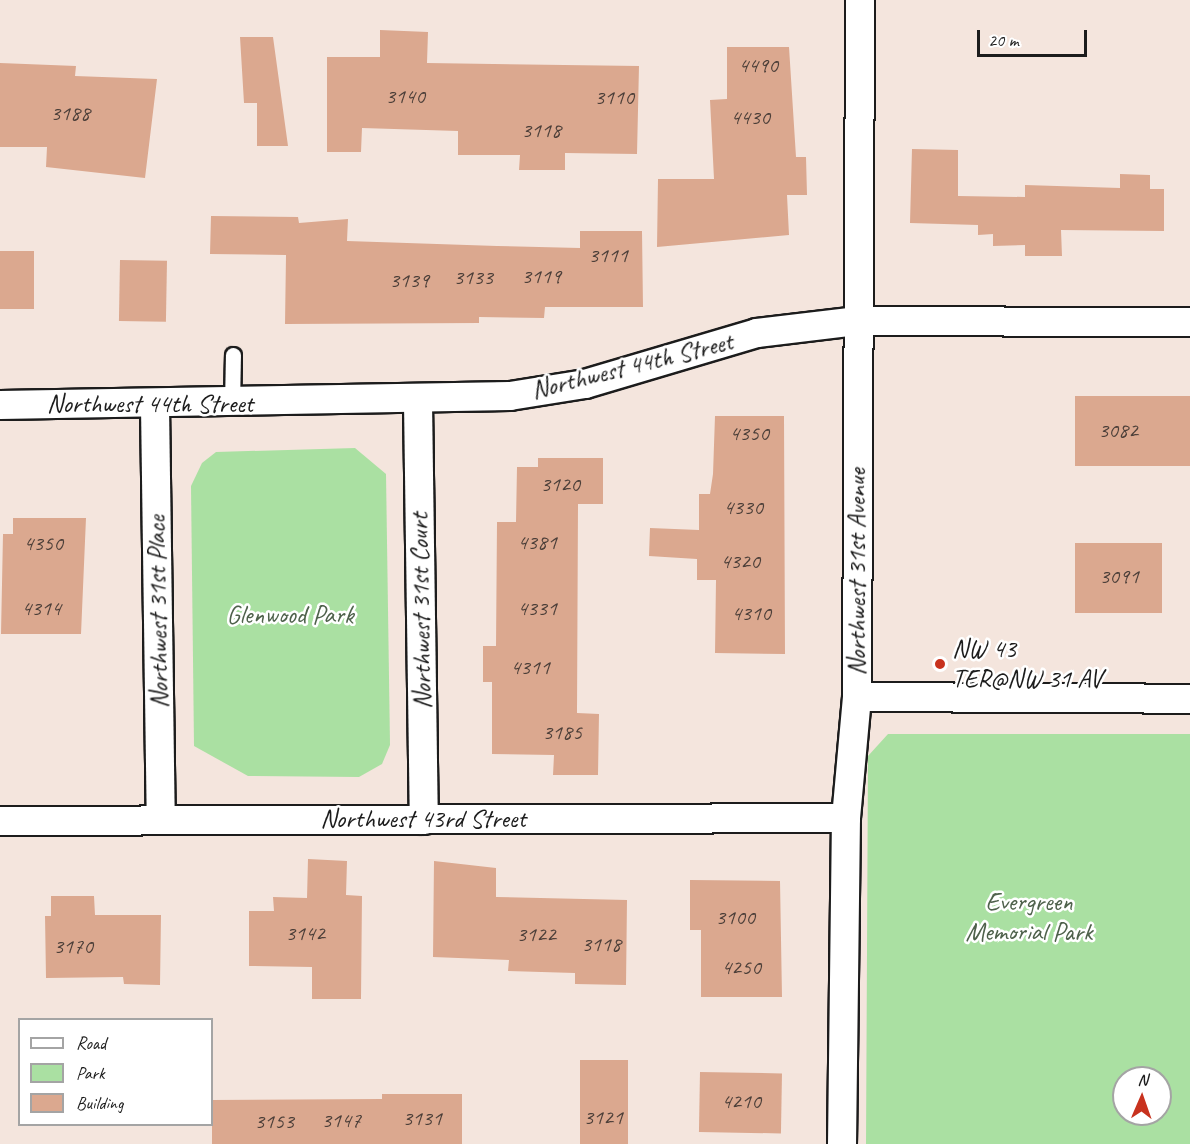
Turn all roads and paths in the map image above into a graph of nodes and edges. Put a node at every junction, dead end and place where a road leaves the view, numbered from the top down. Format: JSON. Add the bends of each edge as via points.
{"nodes":[{"id":1,"x":860,"y":0,"type":"edge"},
{"id":2,"x":858,"y":321,"type":"junction"},
{"id":3,"x":1190,"y":322,"type":"edge"},
{"id":4,"x":233,"y":354,"type":"dead end"},
{"id":5,"x":418,"y":402,"type":"junction"},
{"id":6,"x":0,"y":405,"type":"edge"},
{"id":7,"x":232,"y":405,"type":"junction"},
{"id":8,"x":155,"y":406,"type":"junction"},
{"id":9,"x":857,"y":697,"type":"junction"},
{"id":10,"x":1190,"y":699,"type":"edge"},
{"id":11,"x":161,"y":818,"type":"junction"},
{"id":12,"x":846,"y":818,"type":"junction"},
{"id":13,"x":424,"y":820,"type":"junction"},
{"id":14,"x":0,"y":821,"type":"edge"},
{"id":15,"x":842,"y":1144,"type":"edge"}],
"edges":[{"from":1,"to":2,"type":"street","name":"Northwest 31st Avenue"},
{"from":2,"to":3,"type":"street","name":"Northwest 44th Street"},
{"from":2,"to":5,"type":"street","name":"Northwest 44th Street","via":[[758,333],[585,384],[510,396]]},
{"from":2,"to":9,"type":"street","name":"Northwest 31st Avenue"},
{"from":4,"to":7,"type":"lane"},
{"from":5,"to":7,"type":"street","name":"Northwest 44th Street"},
{"from":5,"to":13,"type":"street","name":"Northwest 31st Court"},
{"from":6,"to":8,"type":"street","name":"Northwest 44th Street"},
{"from":7,"to":8,"type":"street","name":"Northwest 44th Street"},
{"from":8,"to":11,"type":"street","name":"Northwest 31st Place"},
{"from":9,"to":10,"type":"street"},
{"from":9,"to":12,"type":"street","name":"Northwest 31st Avenue"},
{"from":11,"to":13,"type":"street","name":"Northwest 43rd Street"},
{"from":11,"to":14,"type":"street","name":"Northwest 43rd Street"},
{"from":12,"to":13,"type":"street","name":"Northwest 43rd Street"},
{"from":12,"to":15,"type":"street","name":"Northwest 31st Avenue"}]}
